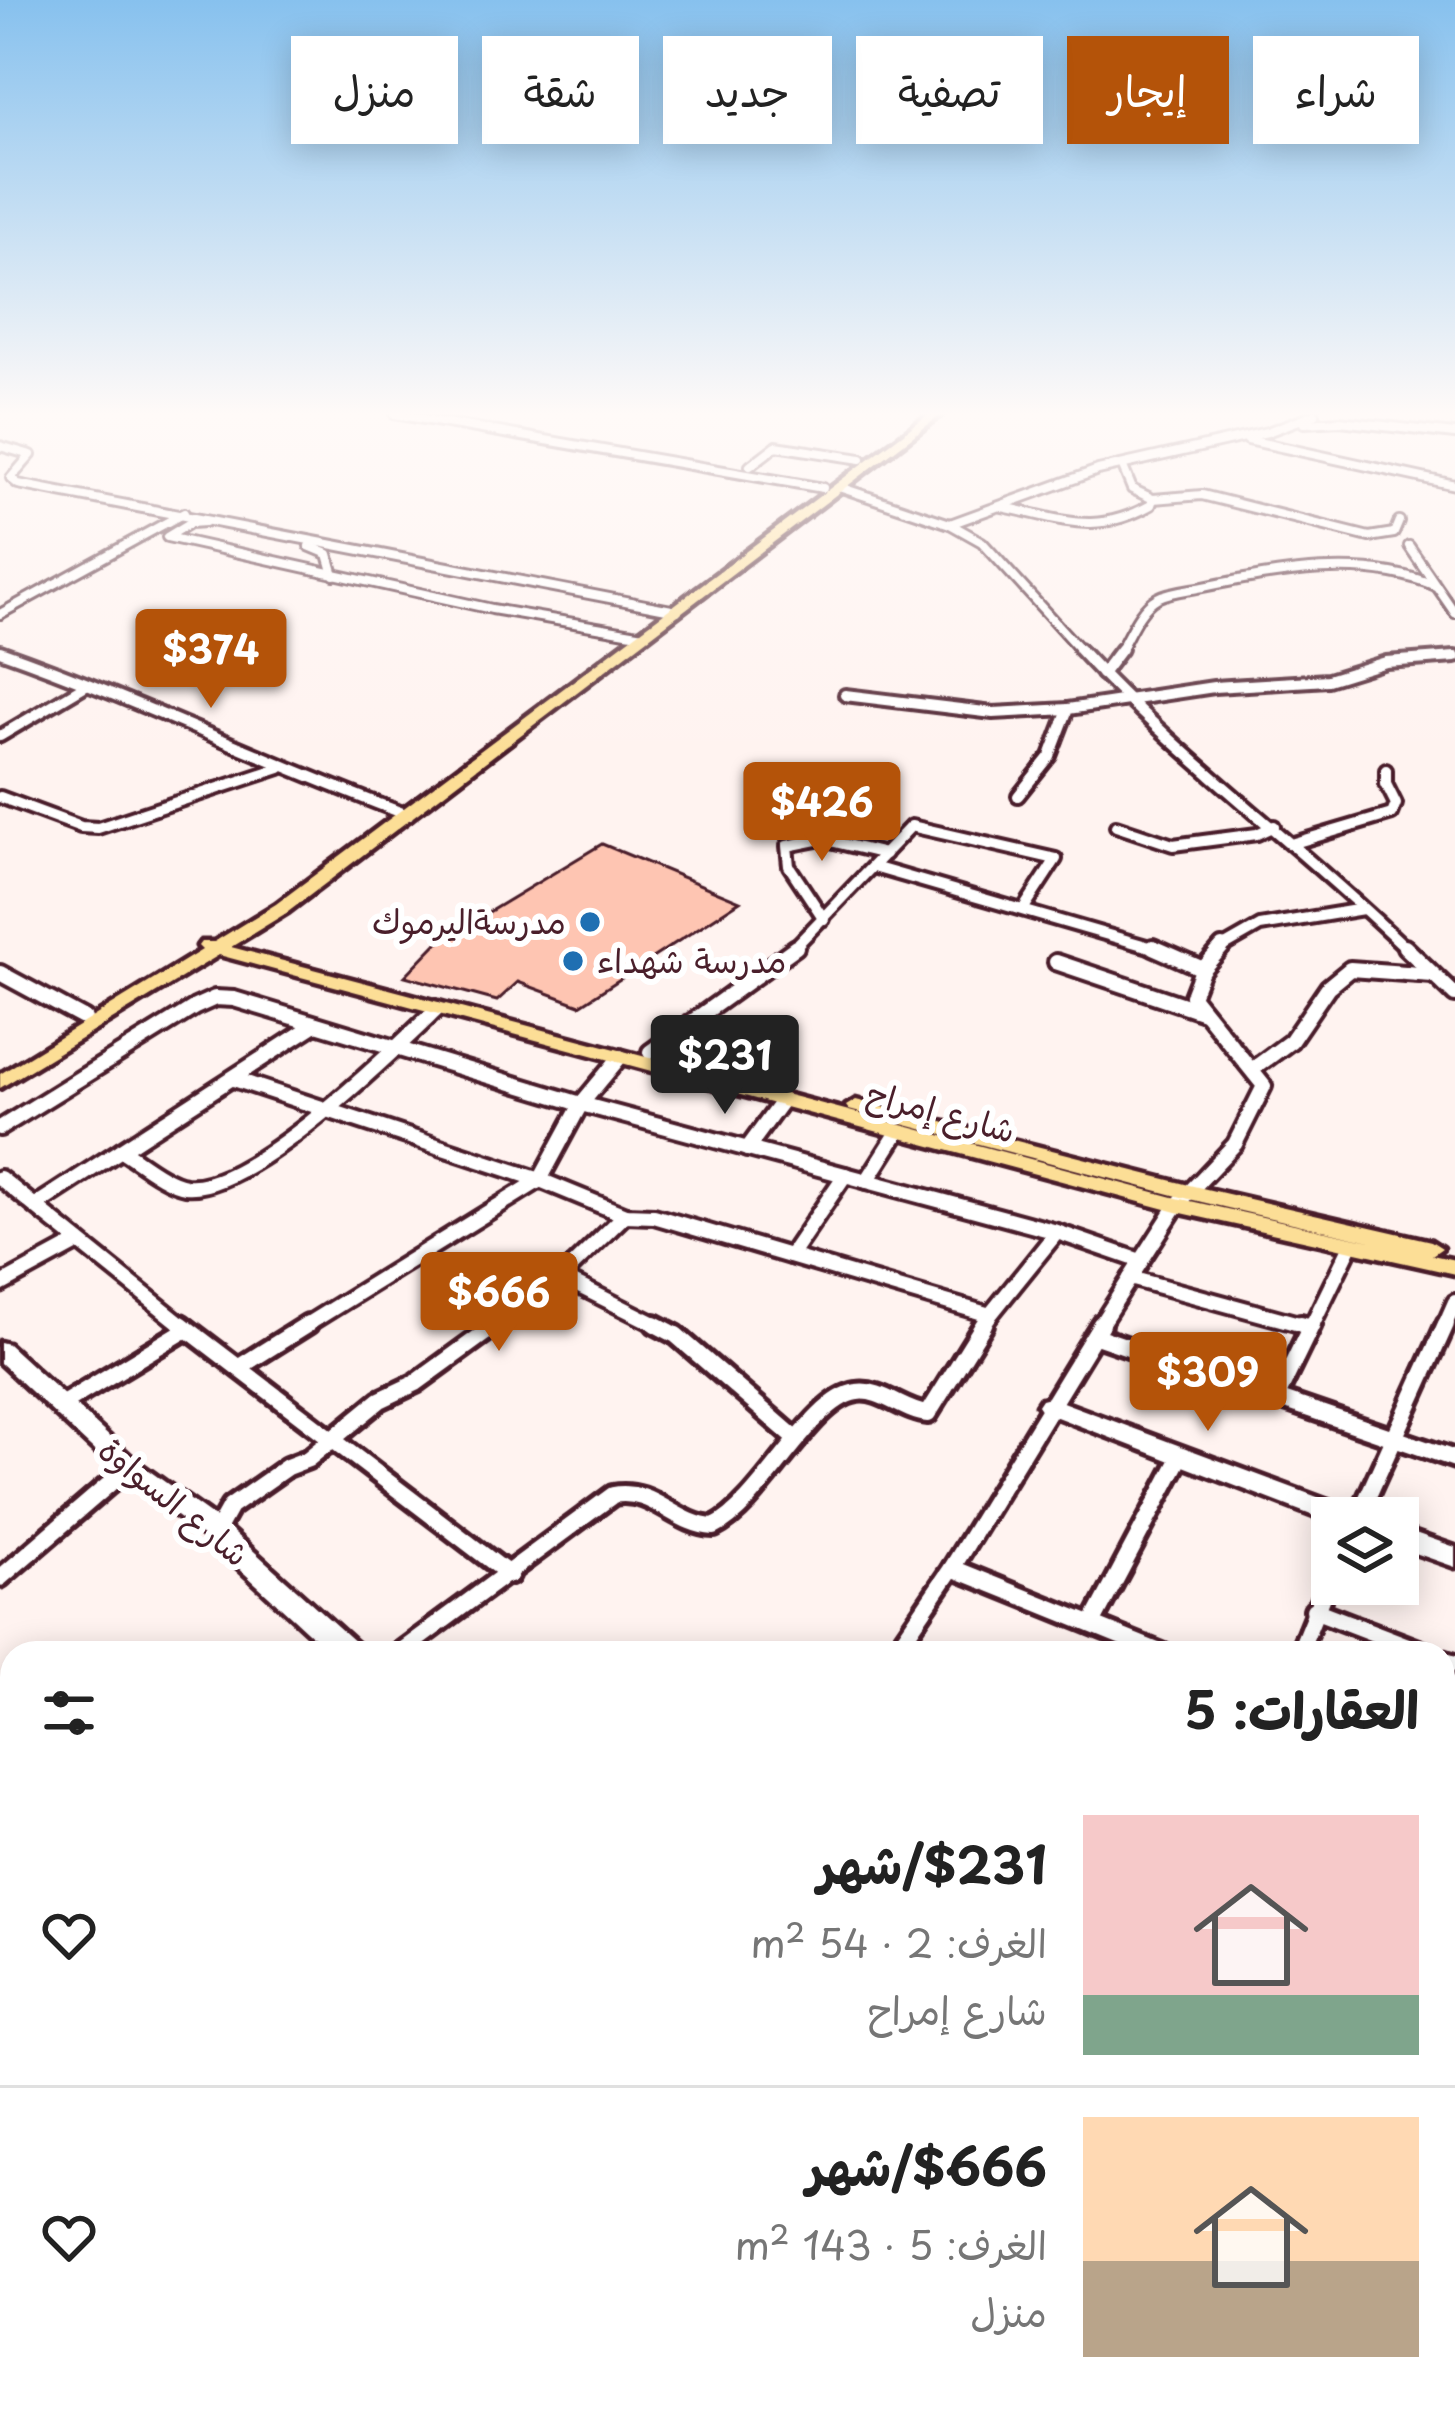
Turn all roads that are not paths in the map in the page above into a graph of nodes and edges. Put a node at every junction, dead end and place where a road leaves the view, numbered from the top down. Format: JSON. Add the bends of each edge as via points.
{"nodes":[{"id":1,"x":160,"y":526,"type":"edge"},
{"id":2,"x":187,"y":526,"type":"edge"},
{"id":3,"x":225,"y":526,"type":"edge"},
{"id":4,"x":252,"y":526,"type":"edge"},
{"id":5,"x":780,"y":526,"type":"edge"},
{"id":6,"x":954,"y":526,"type":"edge"},
{"id":7,"x":1327,"y":526,"type":"edge"},
{"id":8,"x":1397,"y":526,"type":"edge"},
{"id":9,"x":1409,"y":546,"type":"dead end"},
{"id":10,"x":334,"y":575,"type":"junction"},
{"id":11,"x":1436,"y":586,"type":"junction"},
{"id":12,"x":671,"y":609,"type":"junction"},
{"id":13,"x":1455,"y":613,"type":"edge"},
{"id":14,"x":0,"y":614,"type":"edge"},
{"id":15,"x":638,"y":634,"type":"junction"},
{"id":16,"x":0,"y":651,"type":"edge"},
{"id":17,"x":1455,"y":656,"type":"edge"},
{"id":18,"x":1102,"y":674,"type":"junction"},
{"id":19,"x":86,"y":685,"type":"junction"},
{"id":20,"x":845,"y":694,"type":"dead end"},
{"id":21,"x":1129,"y":700,"type":"junction"},
{"id":22,"x":1068,"y":709,"type":"junction"},
{"id":23,"x":0,"y":736,"type":"edge"},
{"id":24,"x":280,"y":768,"type":"junction"},
{"id":25,"x":1386,"y":770,"type":"dead end"},
{"id":26,"x":1018,"y":796,"type":"dead end"},
{"id":27,"x":0,"y":797,"type":"edge"},
{"id":28,"x":402,"y":813,"type":"junction"},
{"id":29,"x":1116,"y":826,"type":"dead end"},
{"id":30,"x":1274,"y":826,"type":"junction"},
{"id":31,"x":1294,"y":843,"type":"junction"},
{"id":32,"x":885,"y":854,"type":"junction"},
{"id":33,"x":877,"y":868,"type":"junction"},
{"id":34,"x":1024,"y":908,"type":"junction"},
{"id":35,"x":1363,"y":909,"type":"junction"},
{"id":36,"x":824,"y":919,"type":"junction"},
{"id":37,"x":218,"y":944,"type":"junction"},
{"id":38,"x":1056,"y":962,"type":"dead end"},
{"id":39,"x":1203,"y":968,"type":"junction"},
{"id":40,"x":0,"y":973,"type":"edge"},
{"id":41,"x":1433,"y":975,"type":"junction"},
{"id":42,"x":1455,"y":995,"type":"edge"},
{"id":43,"x":437,"y":1009,"type":"junction"},
{"id":44,"x":1204,"y":1012,"type":"junction"},
{"id":45,"x":86,"y":1019,"type":"junction"},
{"id":46,"x":314,"y":1025,"type":"junction"},
{"id":47,"x":396,"y":1049,"type":"junction"},
{"id":48,"x":650,"y":1052,"type":"junction"},
{"id":49,"x":620,"y":1057,"type":"junction"},
{"id":50,"x":0,"y":1068,"type":"edge"},
{"id":51,"x":1253,"y":1069,"type":"junction"},
{"id":52,"x":234,"y":1079,"type":"junction"},
{"id":53,"x":0,"y":1082,"type":"edge"},
{"id":54,"x":782,"y":1100,"type":"junction"},
{"id":55,"x":581,"y":1104,"type":"junction"},
{"id":56,"x":328,"y":1113,"type":"junction"},
{"id":57,"x":0,"y":1128,"type":"edge"},
{"id":58,"x":898,"y":1132,"type":"junction"},
{"id":59,"x":747,"y":1149,"type":"junction"},
{"id":60,"x":122,"y":1150,"type":"junction"},
{"id":61,"x":845,"y":1175,"type":"junction"},
{"id":62,"x":0,"y":1178,"type":"edge"},
{"id":63,"x":541,"y":1180,"type":"junction"},
{"id":64,"x":867,"y":1181,"type":"junction"},
{"id":65,"x":1183,"y":1199,"type":"junction"},
{"id":66,"x":36,"y":1205,"type":"junction"},
{"id":67,"x":625,"y":1215,"type":"junction"},
{"id":68,"x":1057,"y":1232,"type":"junction"},
{"id":69,"x":79,"y":1242,"type":"junction"},
{"id":70,"x":1350,"y":1247,"type":"junction"},
{"id":71,"x":1455,"y":1254,"type":"edge"},
{"id":72,"x":790,"y":1256,"type":"junction"},
{"id":73,"x":1141,"y":1261,"type":"junction"},
{"id":74,"x":1455,"y":1267,"type":"edge"},
{"id":75,"x":561,"y":1277,"type":"junction"},
{"id":76,"x":1130,"y":1278,"type":"junction"},
{"id":77,"x":0,"y":1285,"type":"edge"},
{"id":78,"x":1455,"y":1302,"type":"edge"},
{"id":79,"x":990,"y":1315,"type":"junction"},
{"id":80,"x":1310,"y":1327,"type":"junction"},
{"id":81,"x":187,"y":1330,"type":"junction"},
{"id":82,"x":1096,"y":1336,"type":"junction"},
{"id":83,"x":0,"y":1350,"type":"edge"},
{"id":84,"x":242,"y":1366,"type":"junction"},
{"id":85,"x":1277,"y":1396,"type":"junction"},
{"id":86,"x":61,"y":1405,"type":"junction"},
{"id":87,"x":1049,"y":1405,"type":"junction"},
{"id":88,"x":795,"y":1438,"type":"junction"},
{"id":89,"x":1397,"y":1439,"type":"junction"},
{"id":90,"x":330,"y":1440,"type":"junction"},
{"id":91,"x":1180,"y":1456,"type":"junction"},
{"id":92,"x":1455,"y":1459,"type":"edge"},
{"id":93,"x":128,"y":1468,"type":"junction"},
{"id":94,"x":1368,"y":1497,"type":"edge"},
{"id":95,"x":1311,"y":1505,"type":"edge"},
{"id":96,"x":216,"y":1532,"type":"junction"},
{"id":97,"x":1419,"y":1544,"type":"edge"},
{"id":98,"x":1455,"y":1557,"type":"edge"},
{"id":99,"x":952,"y":1568,"type":"junction"},
{"id":100,"x":510,"y":1575,"type":"junction"},
{"id":101,"x":0,"y":1578,"type":"edge"},
{"id":102,"x":1316,"y":1605,"type":"edge"},
{"id":103,"x":1314,"y":1610,"type":"junction"},
{"id":104,"x":1092,"y":1624,"type":"junction"},
{"id":105,"x":336,"y":1641,"type":"edge"},
{"id":106,"x":416,"y":1641,"type":"edge"},
{"id":107,"x":902,"y":1641,"type":"edge"},
{"id":108,"x":1133,"y":1641,"type":"edge"},
{"id":109,"x":1303,"y":1641,"type":"edge"},
{"id":110,"x":1395,"y":1641,"type":"edge"}],
"edges":[{"from":1,"to":14,"type":"street"},
{"from":2,"to":10,"type":"street","via":[[167,537]]},
{"from":3,"to":10,"type":"street","via":[[324,550]]},
{"from":4,"to":12,"type":"street"},
{"from":5,"to":12,"type":"main road"},
{"from":6,"to":18,"type":"street","via":[[995,555]]},
{"from":7,"to":8,"type":"street","via":[[1369,537]]},
{"from":9,"to":11,"type":"street"},
{"from":10,"to":15,"type":"street"},
{"from":11,"to":13,"type":"street"},
{"from":11,"to":18,"type":"street","via":[[1410,573],[1362,569],[1175,593],[1146,606]]},
{"from":12,"to":15,"type":"main road"},
{"from":15,"to":28,"type":"main road"},
{"from":16,"to":19,"type":"street"},
{"from":17,"to":21,"type":"street","via":[[1386,662],[1328,680]]},
{"from":18,"to":21,"type":"street"},
{"from":19,"to":23,"type":"street"},
{"from":19,"to":24,"type":"street"},
{"from":20,"to":22,"type":"street","via":[[993,713]]},
{"from":21,"to":22,"type":"street"},
{"from":21,"to":30,"type":"street"},
{"from":22,"to":26,"type":"street","via":[[1051,756]]},
{"from":24,"to":27,"type":"street","via":[[98,828]]},
{"from":24,"to":28,"type":"street"},
{"from":25,"to":31,"type":"street","via":[[1392,814]]},
{"from":28,"to":37,"type":"main road"},
{"from":29,"to":30,"type":"street","via":[[1173,845]]},
{"from":30,"to":31,"type":"street"},
{"from":31,"to":35,"type":"street"},
{"from":32,"to":33,"type":"street"},
{"from":32,"to":34,"type":"street","via":[[917,825],[1056,860]]},
{"from":32,"to":36,"type":"street","via":[[805,838],[788,846],[789,866]]},
{"from":33,"to":34,"type":"street"},
{"from":33,"to":36,"type":"street"},
{"from":34,"to":39,"type":"street"},
{"from":35,"to":39,"type":"street","via":[[1234,934]]},
{"from":35,"to":41,"type":"street"},
{"from":36,"to":48,"type":"street"},
{"from":37,"to":43,"type":"main road","name":"شارع إمراح"},
{"from":37,"to":45,"type":"main road"},
{"from":37,"to":48,"type":"main road","name":"شارع إمراح"},
{"from":37,"to":53,"type":"main road"},
{"from":38,"to":44,"type":"street"},
{"from":39,"to":44,"type":"street","via":[[1192,996]]},
{"from":40,"to":45,"type":"street"},
{"from":41,"to":42,"type":"street"},
{"from":41,"to":51,"type":"street","via":[[1349,969],[1291,1041]]},
{"from":43,"to":47,"type":"street"},
{"from":43,"to":49,"type":"main road","name":"شارع إمراح"},
{"from":44,"to":51,"type":"street"},
{"from":45,"to":50,"type":"main road"},
{"from":46,"to":47,"type":"street"},
{"from":46,"to":52,"type":"street"},
{"from":46,"to":57,"type":"street","via":[[215,998]]},
{"from":47,"to":55,"type":"street"},
{"from":47,"to":56,"type":"street"},
{"from":48,"to":65,"type":"main road","name":"شارع إمراح"},
{"from":49,"to":54,"type":"main road","name":"شارع إمراح"},
{"from":49,"to":55,"type":"street"},
{"from":51,"to":65,"type":"street","via":[[1264,1086],[1235,1144]]},
{"from":52,"to":56,"type":"street"},
{"from":52,"to":60,"type":"street"},
{"from":54,"to":58,"type":"main road","name":"شارع إمراح"},
{"from":54,"to":59,"type":"street"},
{"from":55,"to":59,"type":"street"},
{"from":55,"to":63,"type":"street"},
{"from":56,"to":60,"type":"street","via":[[210,1185],[181,1186]]},
{"from":56,"to":63,"type":"street"},
{"from":58,"to":64,"type":"street"},
{"from":58,"to":65,"type":"main road","name":"شارع إمراح"},
{"from":59,"to":61,"type":"street"},
{"from":60,"to":66,"type":"street"},
{"from":61,"to":64,"type":"street"},
{"from":61,"to":72,"type":"street"},
{"from":62,"to":66,"type":"street"},
{"from":63,"to":67,"type":"street"},
{"from":63,"to":84,"type":"street"},
{"from":64,"to":68,"type":"street"},
{"from":65,"to":70,"type":"main road","name":"شارع إمراح"},
{"from":65,"to":71,"type":"main road","name":"شارع إمراح"},
{"from":65,"to":73,"type":"street"},
{"from":66,"to":69,"type":"street"},
{"from":67,"to":72,"type":"street","via":[[654,1216]]},
{"from":67,"to":75,"type":"street"},
{"from":68,"to":73,"type":"street"},
{"from":68,"to":79,"type":"street"},
{"from":69,"to":77,"type":"street"},
{"from":69,"to":81,"type":"street"},
{"from":70,"to":74,"type":"main road","name":"شارع إمراح"},
{"from":70,"to":80,"type":"street"},
{"from":72,"to":79,"type":"street"},
{"from":73,"to":76,"type":"street"},
{"from":75,"to":88,"type":"street","via":[[676,1335]]},
{"from":75,"to":90,"type":"street"},
{"from":76,"to":80,"type":"street"},
{"from":76,"to":82,"type":"street"},
{"from":78,"to":89,"type":"street"},
{"from":79,"to":88,"type":"street","via":[[928,1414],[857,1391]]},
{"from":80,"to":85,"type":"street"},
{"from":81,"to":84,"type":"street"},
{"from":81,"to":86,"type":"street"},
{"from":82,"to":85,"type":"street"},
{"from":82,"to":87,"type":"street"},
{"from":83,"to":86,"type":"street","name":"شارع السواوة"},
{"from":84,"to":90,"type":"street"},
{"from":85,"to":89,"type":"street"},
{"from":86,"to":93,"type":"street","name":"شارع السواوة"},
{"from":87,"to":91,"type":"street"},
{"from":87,"to":99,"type":"street"},
{"from":88,"to":100,"type":"street","via":[[731,1521],[694,1524],[628,1489]]},
{"from":89,"to":92,"type":"street"},
{"from":89,"to":94,"type":"street"},
{"from":90,"to":96,"type":"street","via":[[230,1507]]},
{"from":90,"to":100,"type":"street"},
{"from":91,"to":95,"type":"street"},
{"from":91,"to":104,"type":"street"},
{"from":93,"to":96,"type":"street","name":"شارع السواوة"},
{"from":93,"to":101,"type":"street"},
{"from":96,"to":105,"type":"street","name":"شارع السواوة"},
{"from":97,"to":98,"type":"street"},
{"from":99,"to":104,"type":"street"},
{"from":99,"to":107,"type":"street"},
{"from":100,"to":106,"type":"street"},
{"from":102,"to":103,"type":"street"},
{"from":103,"to":109,"type":"street"},
{"from":103,"to":110,"type":"street"},
{"from":104,"to":108,"type":"street"}]}
